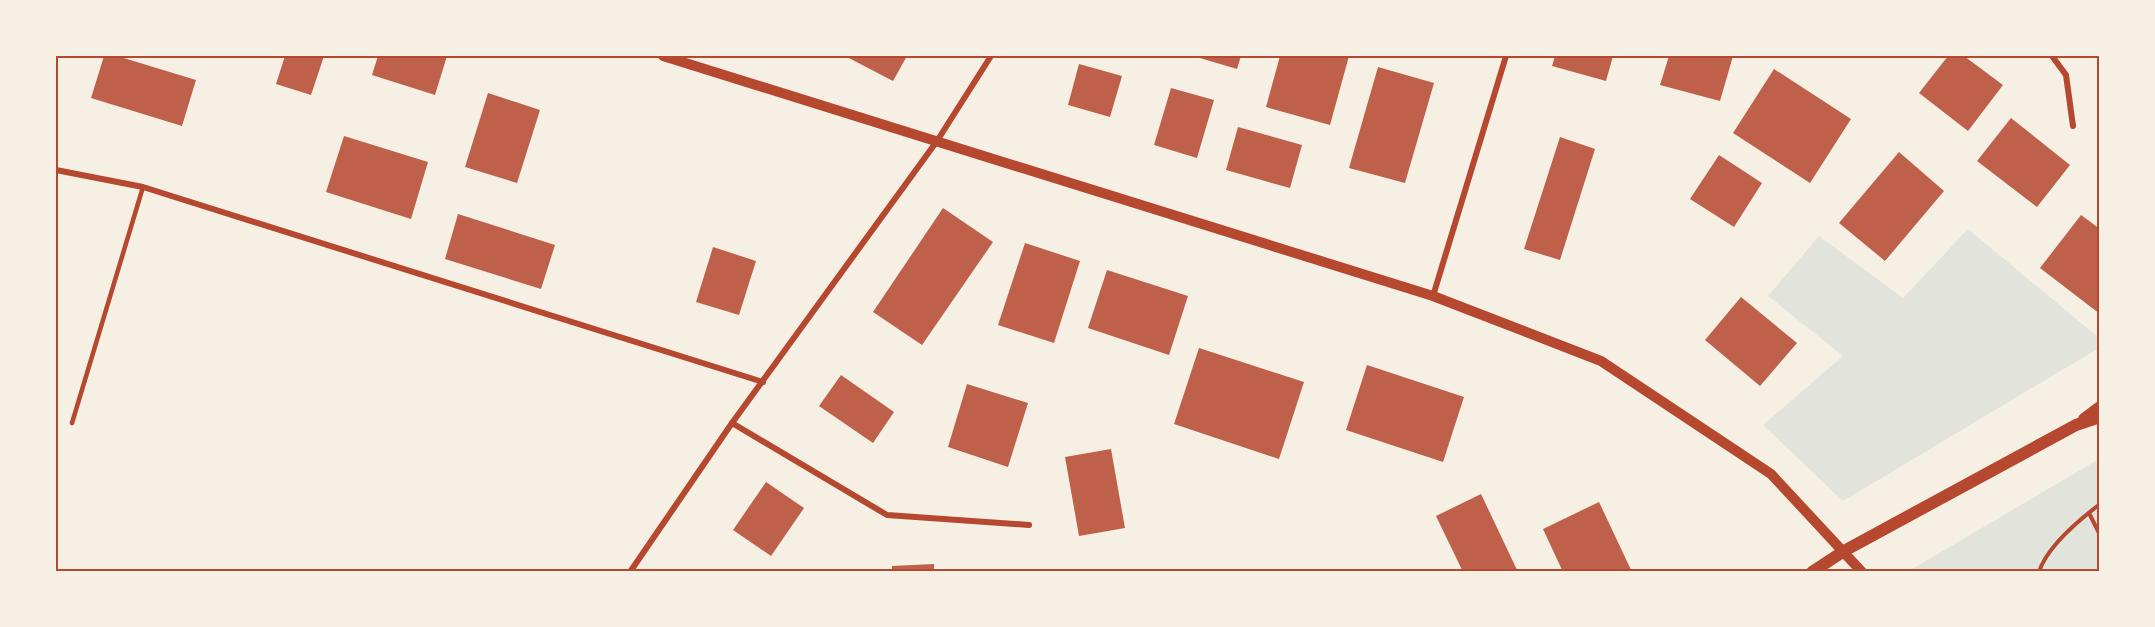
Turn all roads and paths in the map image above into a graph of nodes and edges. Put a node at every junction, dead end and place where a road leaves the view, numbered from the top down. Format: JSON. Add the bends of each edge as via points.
{"nodes":[{"id":1,"x":663,"y":56,"type":"edge"},
{"id":2,"x":991,"y":56,"type":"edge"},
{"id":3,"x":1506,"y":56,"type":"edge"},
{"id":4,"x":2052,"y":56,"type":"edge"},
{"id":5,"x":2073,"y":126,"type":"dead end"},
{"id":6,"x":937,"y":141,"type":"junction"},
{"id":7,"x":56,"y":170,"type":"edge"},
{"id":8,"x":143,"y":187,"type":"junction"},
{"id":9,"x":1433,"y":296,"type":"junction"},
{"id":10,"x":763,"y":382,"type":"junction"},
{"id":11,"x":2100,"y":407,"type":"edge"},
{"id":12,"x":2100,"y":417,"type":"edge"},
{"id":13,"x":72,"y":423,"type":"dead end"},
{"id":14,"x":732,"y":423,"type":"junction"},
{"id":15,"x":2076,"y":426,"type":"junction"},
{"id":16,"x":2100,"y":504,"type":"edge"},
{"id":17,"x":2089,"y":513,"type":"junction"},
{"id":18,"x":1029,"y":525,"type":"dead end"},
{"id":19,"x":2100,"y":535,"type":"edge"},
{"id":20,"x":1844,"y":551,"type":"junction"},
{"id":21,"x":630,"y":572,"type":"edge"},
{"id":22,"x":1812,"y":572,"type":"edge"},
{"id":23,"x":1862,"y":572,"type":"edge"},
{"id":24,"x":2039,"y":572,"type":"edge"}],
"edges":[{"from":1,"to":6,"type":"street"},
{"from":2,"to":6,"type":"street"},
{"from":3,"to":9,"type":"street"},
{"from":4,"to":5,"type":"street","via":[[2066,75]]},
{"from":6,"to":9,"type":"street"},
{"from":6,"to":10,"type":"street"},
{"from":7,"to":8,"type":"street"},
{"from":8,"to":10,"type":"street"},
{"from":8,"to":13,"type":"lane"},
{"from":9,"to":20,"type":"street","via":[[1601,360],[1771,474]]},
{"from":10,"to":14,"type":"street"},
{"from":11,"to":15,"type":"main road"},
{"from":12,"to":15,"type":"main road"},
{"from":14,"to":18,"type":"street","via":[[887,515]]},
{"from":14,"to":21,"type":"street"},
{"from":15,"to":20,"type":"main road"},
{"from":16,"to":17,"type":"path"},
{"from":17,"to":19,"type":"path"},
{"from":17,"to":24,"type":"path","via":[[2042,560]]},
{"from":20,"to":22,"type":"main road"},
{"from":20,"to":23,"type":"street"}]}
